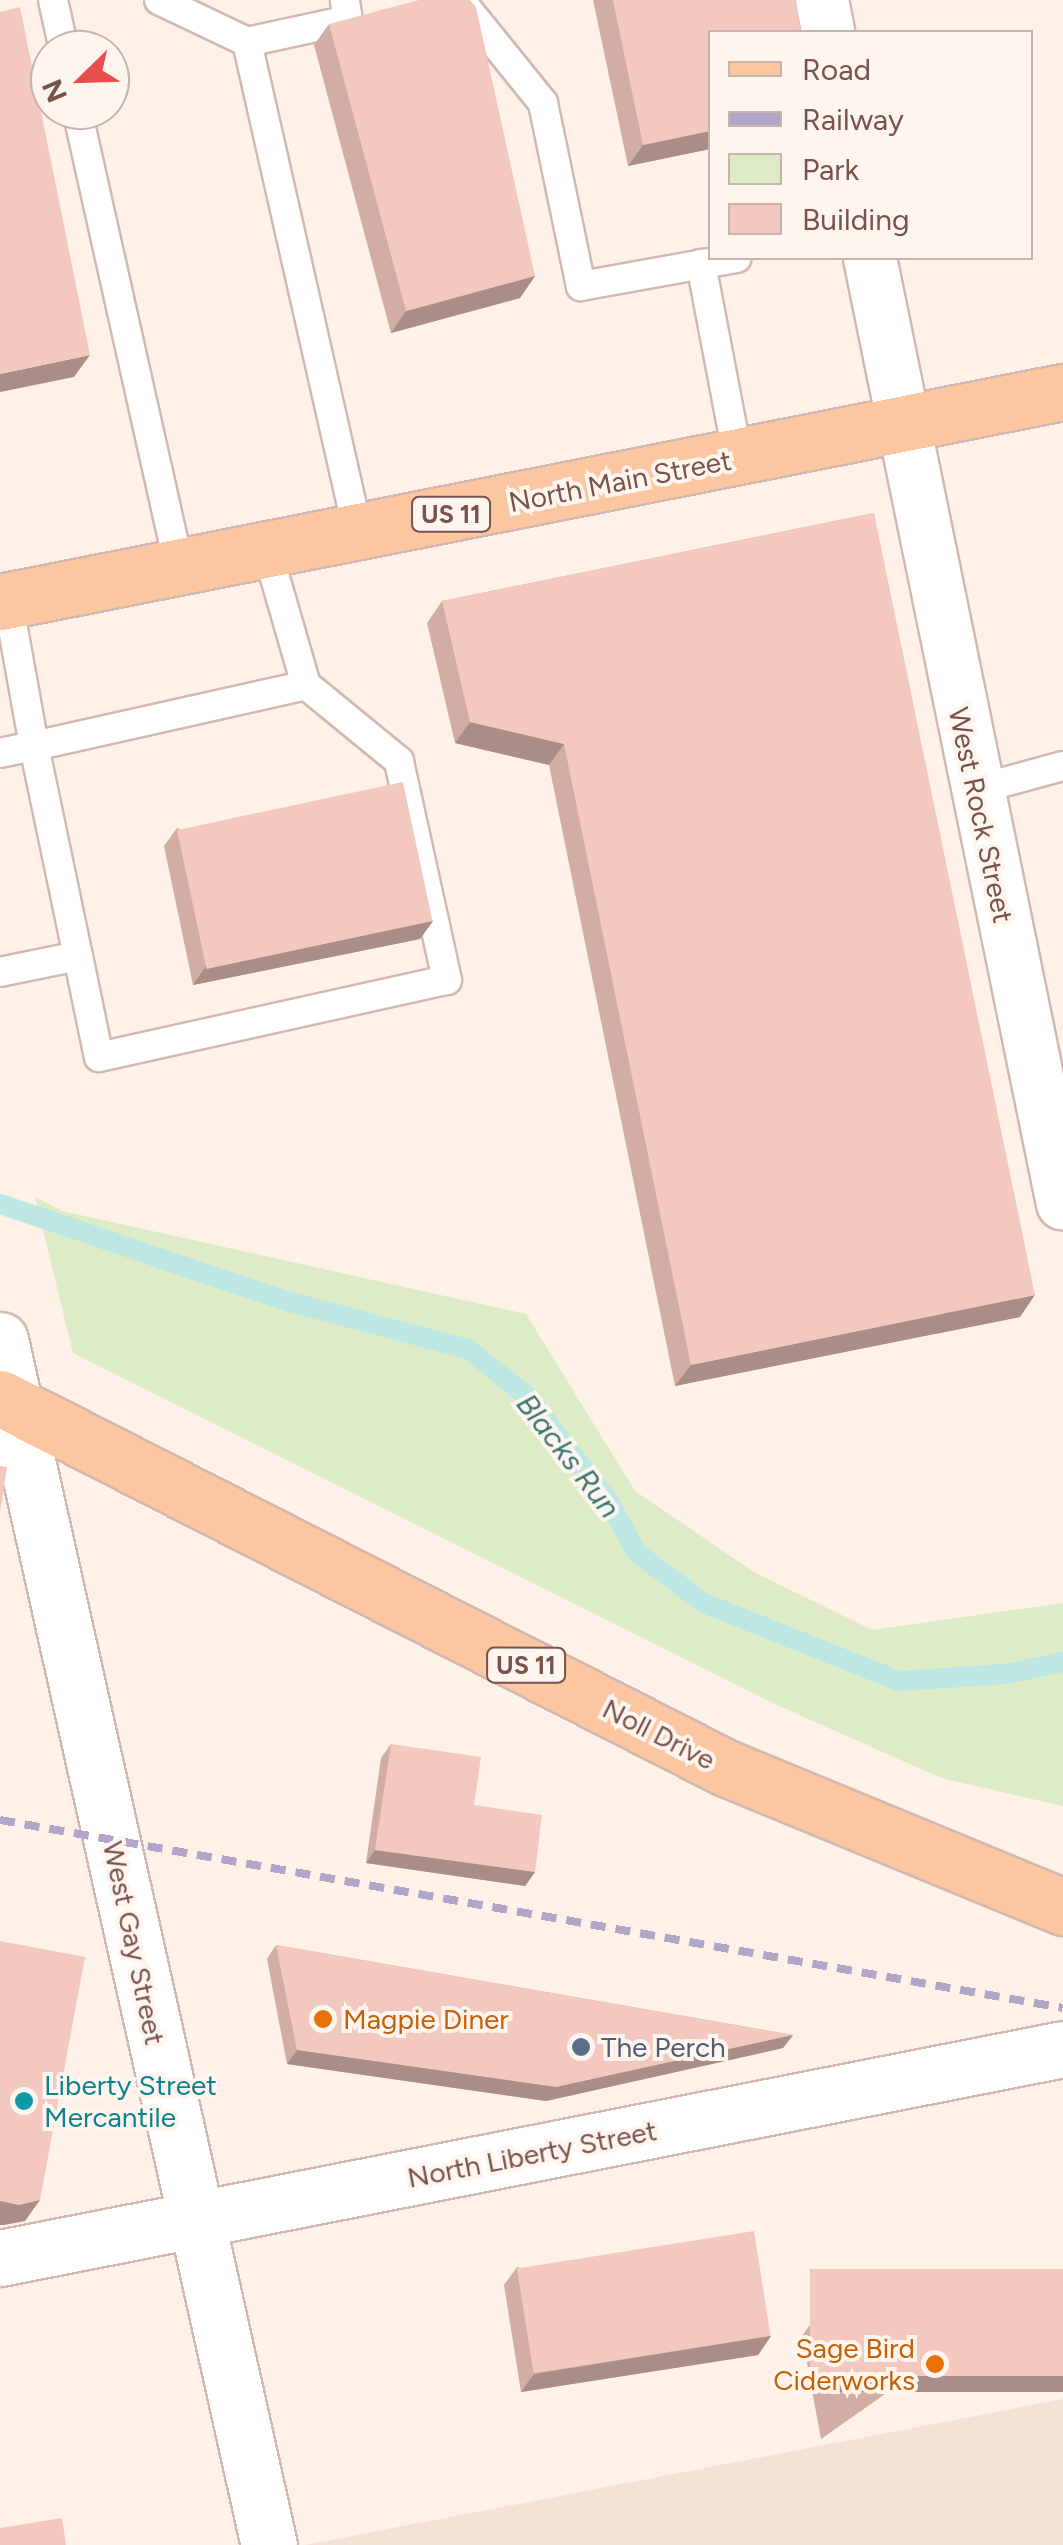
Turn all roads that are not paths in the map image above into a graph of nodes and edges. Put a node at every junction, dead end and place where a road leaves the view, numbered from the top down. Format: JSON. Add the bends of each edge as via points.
{"nodes":[{"id":1,"x":52,"y":0,"type":"edge"},
{"id":2,"x":160,"y":0,"type":"edge"},
{"id":3,"x":344,"y":0,"type":"edge"},
{"id":4,"x":460,"y":0,"type":"edge"},
{"id":5,"x":822,"y":0,"type":"edge"},
{"id":6,"x":59,"y":30,"type":"edge"},
{"id":7,"x":828,"y":30,"type":"edge"},
{"id":8,"x":247,"y":42,"type":"junction"},
{"id":9,"x":81,"y":130,"type":"edge"},
{"id":10,"x":724,"y":260,"type":"edge"},
{"id":11,"x":870,"y":260,"type":"edge"},
{"id":12,"x":701,"y":264,"type":"junction"},
{"id":13,"x":1063,"y":392,"type":"edge"},
{"id":14,"x":902,"y":426,"type":"junction"},
{"id":15,"x":738,"y":458,"type":"junction"},
{"id":16,"x":358,"y":532,"type":"junction"},
{"id":17,"x":267,"y":550,"type":"junction"},
{"id":18,"x":179,"y":568,"type":"junction"},
{"id":19,"x":4,"y":602,"type":"edge"},
{"id":20,"x":306,"y":685,"type":"junction"},
{"id":21,"x":34,"y":746,"type":"junction"},
{"id":22,"x":0,"y":753,"type":"edge"},
{"id":23,"x":1063,"y":766,"type":"edge"},
{"id":24,"x":976,"y":790,"type":"junction"},
{"id":25,"x":78,"y":956,"type":"junction"},
{"id":26,"x":0,"y":972,"type":"edge"},
{"id":27,"x":1063,"y":1204,"type":"edge"},
{"id":28,"x":0,"y":1340,"type":"edge"},
{"id":29,"x":9,"y":1402,"type":"edge"},
{"id":30,"x":1063,"y":1907,"type":"edge"},
{"id":31,"x":1063,"y":2049,"type":"edge"},
{"id":32,"x":196,"y":2223,"type":"junction"},
{"id":33,"x":0,"y":2258,"type":"edge"},
{"id":34,"x":269,"y":2545,"type":"edge"}],
"edges":[{"from":1,"to":6,"type":"lane"},
{"from":2,"to":8,"type":"lane"},
{"from":3,"to":8,"type":"lane","via":[[348,20]]},
{"from":4,"to":12,"type":"lane","via":[[543,103],[581,286]]},
{"from":5,"to":7,"type":"street"},
{"from":8,"to":16,"type":"lane"},
{"from":9,"to":18,"type":"lane"},
{"from":10,"to":12,"type":"lane"},
{"from":11,"to":14,"type":"street","name":"West Rock Street"},
{"from":12,"to":15,"type":"lane"},
{"from":13,"to":14,"type":"main road","name":"North Main Street","number":"US 11"},
{"from":14,"to":15,"type":"main road","name":"North Main Street","number":"US 11"},
{"from":14,"to":24,"type":"street","name":"West Rock Street"},
{"from":15,"to":16,"type":"main road","name":"North Main Street","number":"US 11"},
{"from":16,"to":17,"type":"main road","name":"North Main Street","number":"US 11"},
{"from":17,"to":18,"type":"main road","name":"North Main Street","number":"US 11"},
{"from":17,"to":20,"type":"lane"},
{"from":18,"to":19,"type":"main road","name":"North Main Street","number":"US 11"},
{"from":19,"to":21,"type":"lane"},
{"from":20,"to":21,"type":"lane"},
{"from":20,"to":25,"type":"lane","via":[[398,761],[447,980],[100,1057]]},
{"from":21,"to":22,"type":"lane"},
{"from":21,"to":25,"type":"lane"},
{"from":23,"to":24,"type":"lane"},
{"from":24,"to":27,"type":"street","name":"West Rock Street"},
{"from":25,"to":26,"type":"lane"},
{"from":28,"to":29,"type":"street","name":"West Gay Street"},
{"from":29,"to":30,"type":"main road","name":"Noll Drive","number":"US 11","via":[[726,1768]]},
{"from":29,"to":32,"type":"street","name":"West Gay Street"},
{"from":31,"to":32,"type":"street","name":"North Liberty Street"},
{"from":32,"to":33,"type":"street","name":"North Liberty Street"},
{"from":32,"to":34,"type":"street","name":"West Gay Street"}]}
